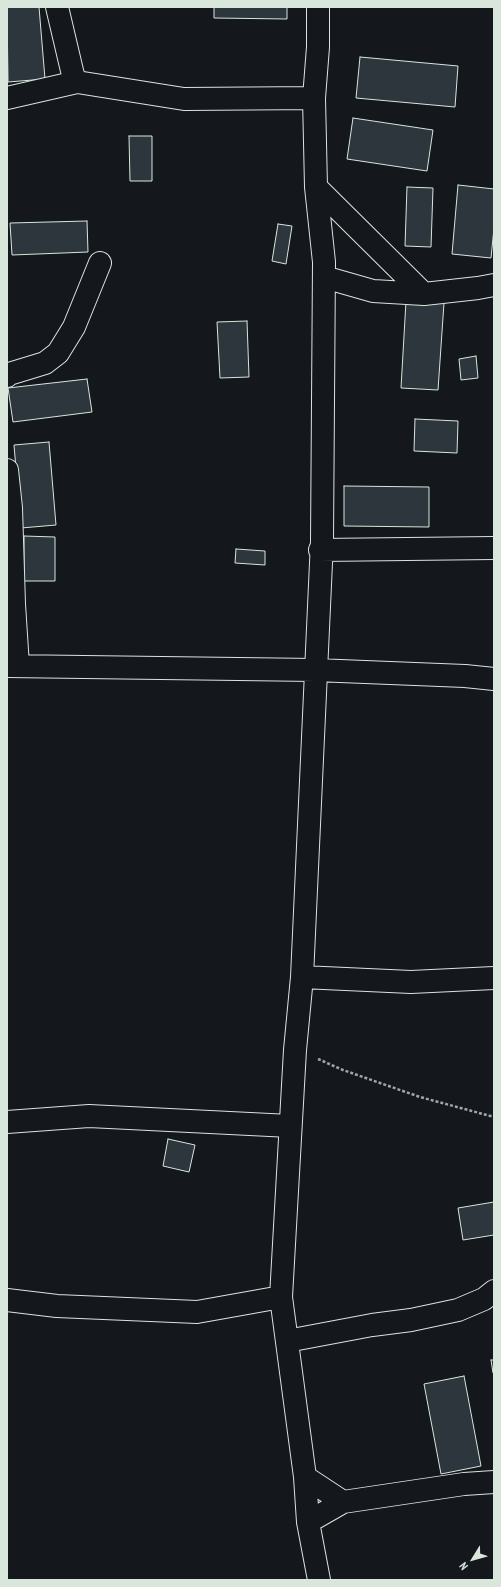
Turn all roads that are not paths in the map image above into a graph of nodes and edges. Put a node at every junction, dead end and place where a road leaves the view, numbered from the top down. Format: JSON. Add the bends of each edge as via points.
{"nodes":[{"id":1,"x":57,"y":7,"type":"edge"},
{"id":2,"x":318,"y":7,"type":"edge"},
{"id":3,"x":76,"y":82,"type":"junction"},
{"id":4,"x":7,"y":98,"type":"edge"},
{"id":5,"x":314,"y":98,"type":"junction"},
{"id":6,"x":316,"y":187,"type":"junction"},
{"id":7,"x":100,"y":263,"type":"dead end"},
{"id":8,"x":324,"y":277,"type":"junction"},
{"id":9,"x":494,"y":285,"type":"edge"},
{"id":10,"x":424,"y":294,"type":"junction"},
{"id":11,"x":7,"y":376,"type":"edge"},
{"id":12,"x":7,"y":470,"type":"edge"},
{"id":13,"x":494,"y":548,"type":"edge"},
{"id":14,"x":320,"y":550,"type":"junction"},
{"id":15,"x":13,"y":666,"type":"edge"},
{"id":16,"x":315,"y":670,"type":"junction"},
{"id":17,"x":494,"y":679,"type":"edge"},
{"id":18,"x":302,"y":977,"type":"junction"},
{"id":19,"x":494,"y":978,"type":"edge"},
{"id":20,"x":7,"y":1122,"type":"edge"},
{"id":21,"x":290,"y":1126,"type":"junction"},
{"id":22,"x":494,"y":1291,"type":"edge"},
{"id":23,"x":281,"y":1297,"type":"junction"},
{"id":24,"x":7,"y":1300,"type":"edge"},
{"id":25,"x":287,"y":1341,"type":"junction"},
{"id":26,"x":305,"y":1477,"type":"junction"},
{"id":27,"x":494,"y":1482,"type":"edge"},
{"id":28,"x":343,"y":1502,"type":"junction"},
{"id":29,"x":308,"y":1522,"type":"junction"},
{"id":30,"x":319,"y":1580,"type":"edge"}],
"edges":[{"from":1,"to":3,"type":"street"},
{"from":2,"to":5,"type":"street"},
{"from":3,"to":4,"type":"street"},
{"from":3,"to":5,"type":"street","via":[[184,99]]},
{"from":5,"to":6,"type":"street"},
{"from":6,"to":8,"type":"street"},
{"from":6,"to":10,"type":"street"},
{"from":7,"to":11,"type":"street","via":[[74,327],[58,353],[45,363]]},
{"from":8,"to":10,"type":"street","via":[[373,291]]},
{"from":8,"to":14,"type":"street"},
{"from":9,"to":10,"type":"street"},
{"from":12,"to":15,"type":"street","via":[[11,508],[14,604]]},
{"from":13,"to":14,"type":"street"},
{"from":14,"to":16,"type":"street"},
{"from":15,"to":16,"type":"street"},
{"from":16,"to":17,"type":"street"},
{"from":16,"to":18,"type":"street"},
{"from":18,"to":19,"type":"street","via":[[411,982]]},
{"from":18,"to":21,"type":"street"},
{"from":20,"to":21,"type":"street","via":[[89,1116]]},
{"from":21,"to":23,"type":"street"},
{"from":22,"to":25,"type":"street","via":[[484,1299],[458,1310]]},
{"from":23,"to":24,"type":"street","via":[[197,1312],[57,1306]]},
{"from":23,"to":25,"type":"street"},
{"from":25,"to":26,"type":"street"},
{"from":26,"to":28,"type":"street"},
{"from":26,"to":29,"type":"street"},
{"from":27,"to":28,"type":"street"},
{"from":28,"to":29,"type":"street"},
{"from":29,"to":30,"type":"street"}]}
